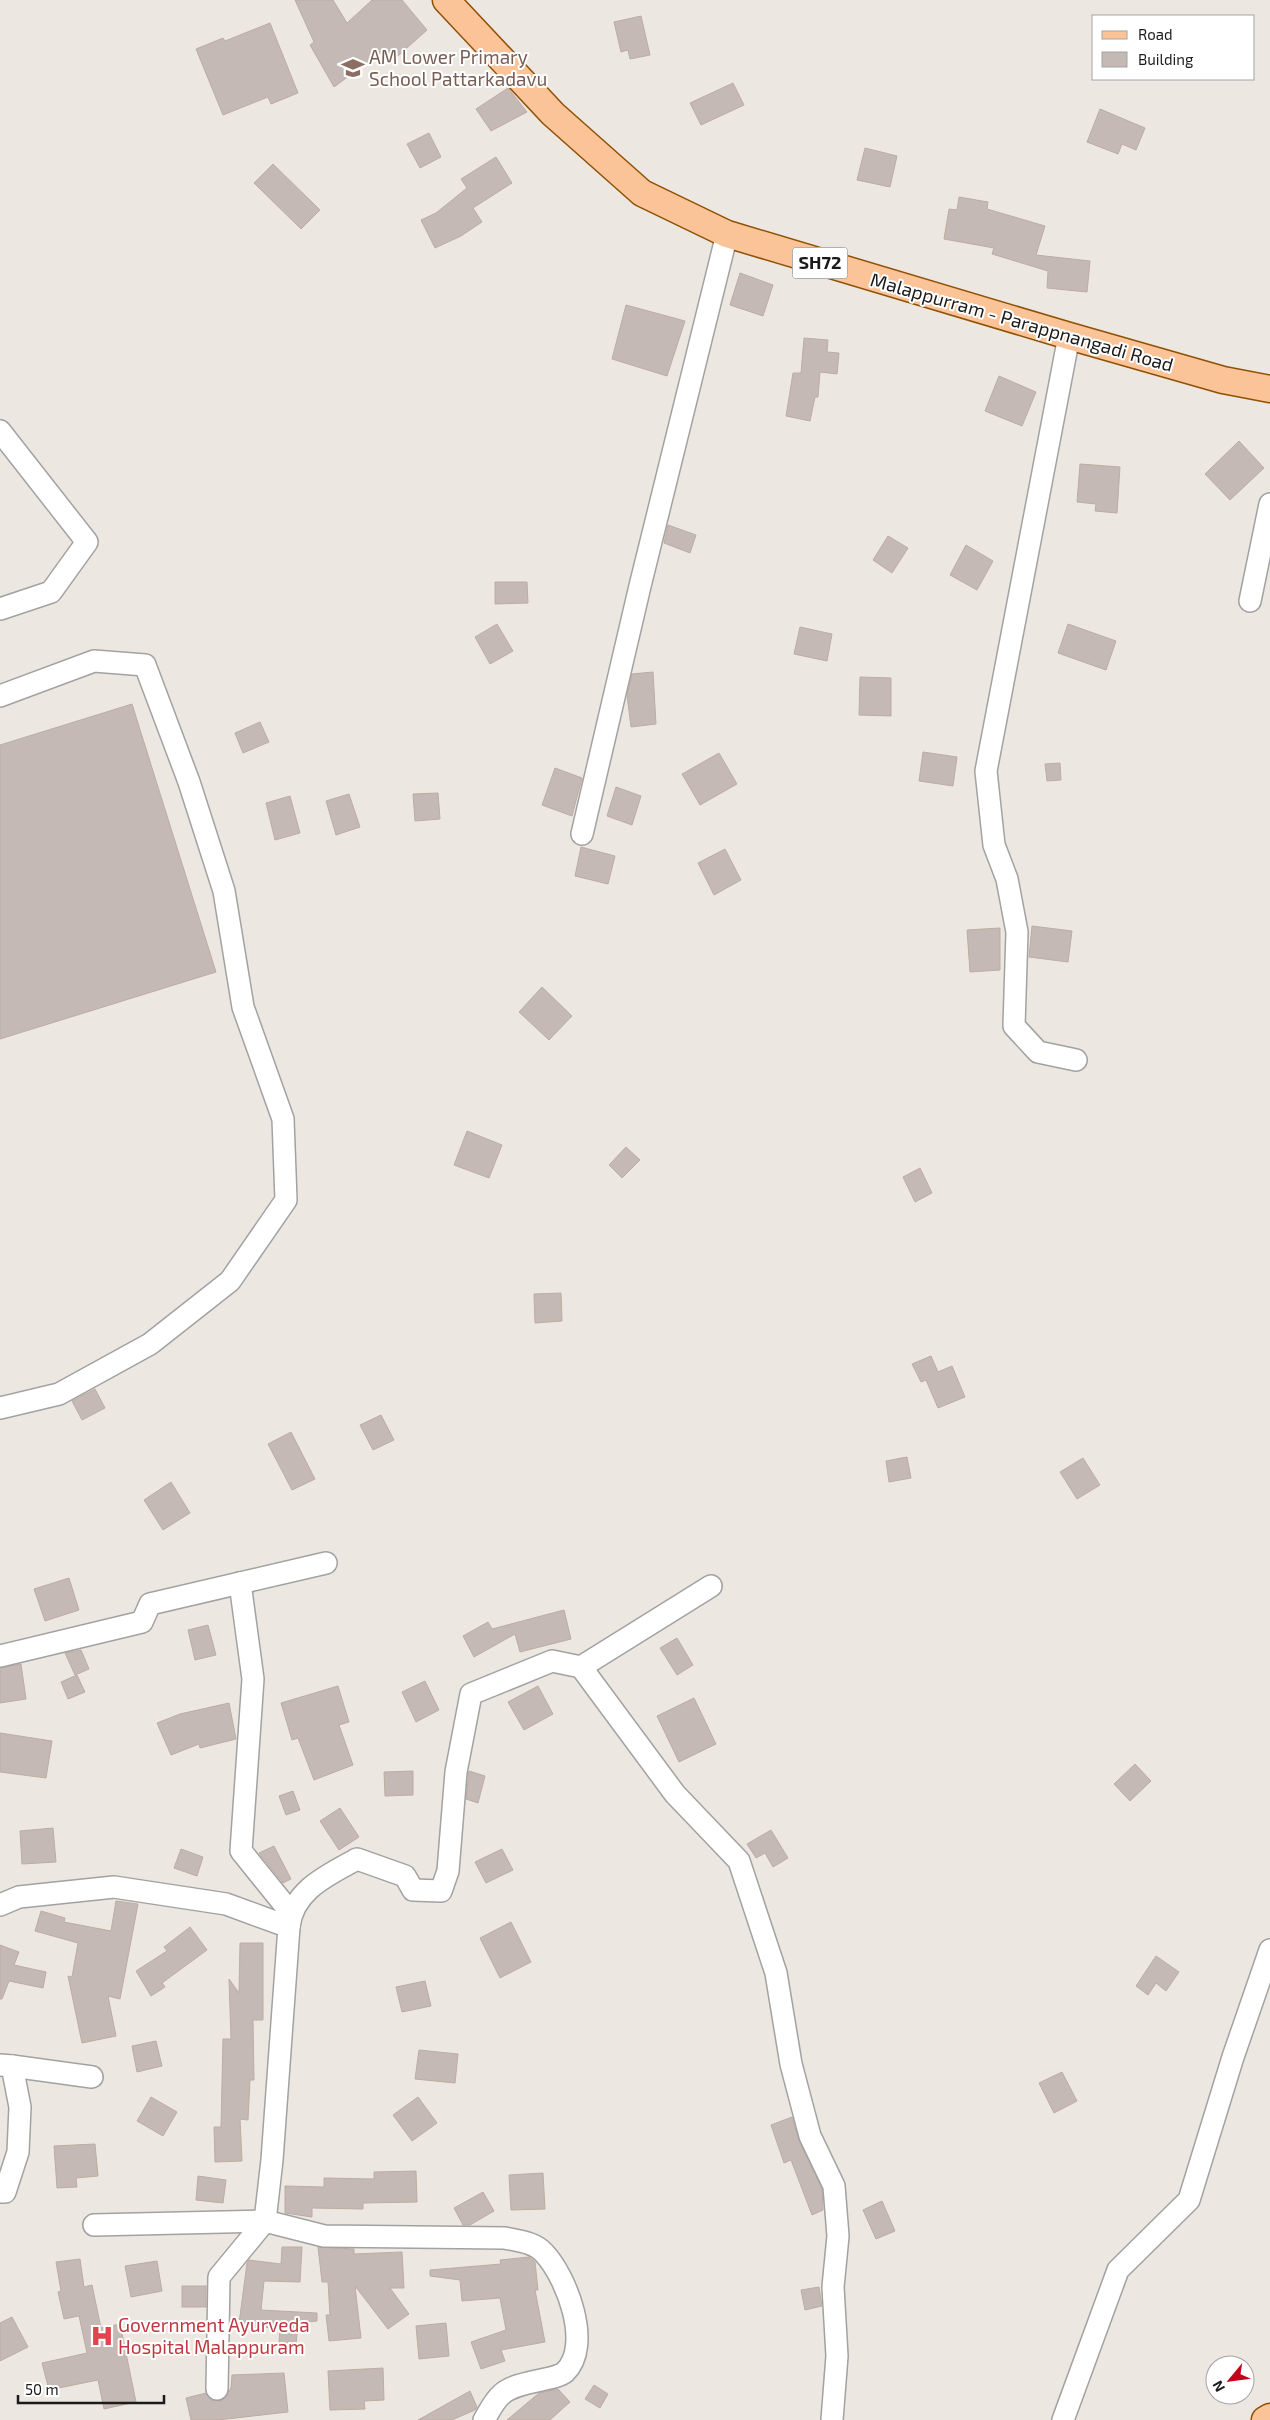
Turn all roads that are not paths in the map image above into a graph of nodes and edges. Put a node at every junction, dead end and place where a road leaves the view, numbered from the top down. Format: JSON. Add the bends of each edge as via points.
{"nodes":[{"id":1,"x":446,"y":0,"type":"edge"},
{"id":2,"x":727,"y":234,"type":"junction"},
{"id":3,"x":1069,"y":336,"type":"junction"},
{"id":4,"x":1270,"y":389,"type":"edge"},
{"id":5,"x":0,"y":431,"type":"edge"},
{"id":6,"x":1270,"y":504,"type":"edge"},
{"id":7,"x":1250,"y":601,"type":"dead end"},
{"id":8,"x":0,"y":609,"type":"edge"},
{"id":9,"x":0,"y":696,"type":"edge"},
{"id":10,"x":582,"y":834,"type":"dead end"},
{"id":11,"x":1076,"y":1060,"type":"dead end"},
{"id":12,"x":0,"y":1408,"type":"edge"},
{"id":13,"x":326,"y":1563,"type":"dead end"},
{"id":14,"x":240,"y":1583,"type":"junction"},
{"id":15,"x":711,"y":1586,"type":"dead end"},
{"id":16,"x":0,"y":1656,"type":"edge"},
{"id":17,"x":581,"y":1667,"type":"junction"},
{"id":18,"x":0,"y":1905,"type":"edge"},
{"id":19,"x":290,"y":1920,"type":"junction"},
{"id":20,"x":1270,"y":1950,"type":"edge"},
{"id":21,"x":6,"y":2065,"type":"edge"},
{"id":22,"x":92,"y":2077,"type":"dead end"},
{"id":23,"x":0,"y":2192,"type":"edge"},
{"id":24,"x":265,"y":2221,"type":"junction"},
{"id":25,"x":94,"y":2225,"type":"dead end"},
{"id":26,"x":217,"y":2389,"type":"dead end"},
{"id":27,"x":1270,"y":2417,"type":"edge"},
{"id":28,"x":484,"y":2420,"type":"edge"},
{"id":29,"x":832,"y":2420,"type":"edge"},
{"id":30,"x":1063,"y":2420,"type":"edge"},
{"id":31,"x":1265,"y":2420,"type":"edge"}],
"edges":[{"from":1,"to":2,"type":"main road","name":"Malappurram - Parappnangadi Road","number":"SH72","via":[[552,114],[642,194]]},
{"from":2,"to":3,"type":"main road","name":"Malappurram - Parappnangadi Road","number":"SH72"},
{"from":2,"to":10,"type":"street"},
{"from":3,"to":4,"type":"main road","name":"Malappurram - Parappnangadi Road","number":"SH72","via":[[1223,380]]},
{"from":3,"to":11,"type":"street","via":[[986,771],[994,845],[1007,879],[1017,932],[1014,1026],[1038,1052]]},
{"from":5,"to":8,"type":"street","via":[[87,542],[51,592]]},
{"from":6,"to":7,"type":"street"},
{"from":9,"to":12,"type":"street","via":[[94,660],[145,665],[189,782],[224,891],[244,1007],[283,1119],[286,1200],[230,1281],[150,1344],[59,1394]]},
{"from":13,"to":14,"type":"street"},
{"from":14,"to":16,"type":"street","via":[[150,1604],[142,1622]]},
{"from":14,"to":19,"type":"street","via":[[253,1679],[241,1851]]},
{"from":15,"to":17,"type":"street"},
{"from":17,"to":19,"type":"street","via":[[552,1661],[471,1694],[456,1772],[448,1871],[441,1891],[413,1890],[405,1876],[357,1859],[311,1885]]},
{"from":17,"to":29,"type":"street","via":[[675,1794],[739,1860],[776,1973],[791,2064],[810,2136],[834,2186],[838,2236],[833,2287],[837,2356]]},
{"from":18,"to":19,"type":"street","via":[[19,1897],[114,1886],[226,1904]]},
{"from":19,"to":24,"type":"street"},
{"from":20,"to":30,"type":"street","via":[[1189,2200],[1118,2270]]},
{"from":21,"to":22,"type":"street"},
{"from":21,"to":23,"type":"street","via":[[20,2106],[18,2152],[5,2192]]},
{"from":24,"to":25,"type":"street"},
{"from":24,"to":26,"type":"street","via":[[220,2277]]},
{"from":24,"to":28,"type":"street","via":[[324,2236],[505,2238],[530,2244],[543,2252],[564,2283],[579,2342],[564,2374],[514,2387],[500,2395]]},
{"from":27,"to":31,"type":"main road"}]}
